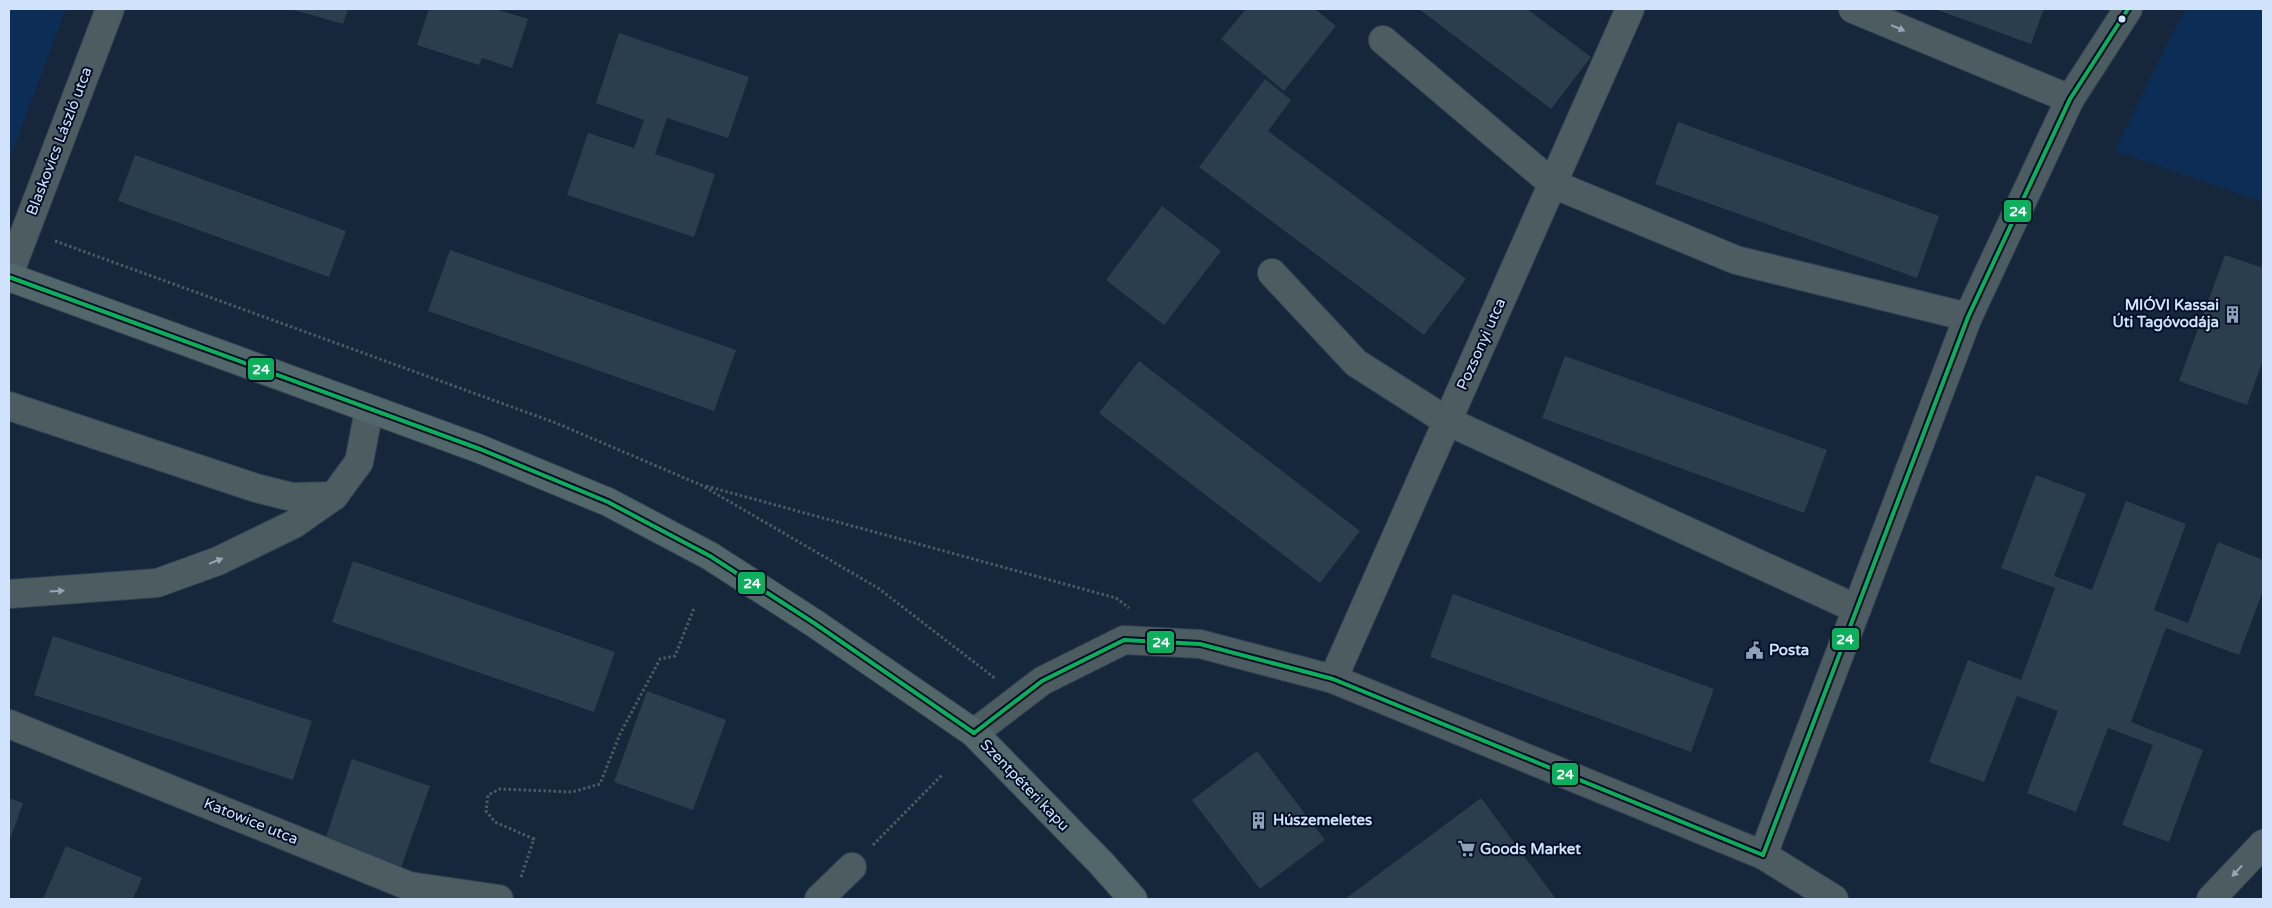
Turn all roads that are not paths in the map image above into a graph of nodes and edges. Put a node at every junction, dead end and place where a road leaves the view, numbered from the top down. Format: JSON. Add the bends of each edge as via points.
{"nodes":[{"id":1,"x":110,"y":9,"type":"edge"},
{"id":2,"x":1630,"y":9,"type":"edge"},
{"id":3,"x":1853,"y":9,"type":"edge"},
{"id":4,"x":2128,"y":9,"type":"edge"},
{"id":5,"x":1384,"y":40,"type":"dead end"},
{"id":6,"x":2070,"y":100,"type":"junction"},
{"id":7,"x":1552,"y":184,"type":"junction"},
{"id":8,"x":1272,"y":273,"type":"dead end"},
{"id":9,"x":9,"y":276,"type":"edge"},
{"id":10,"x":1968,"y":316,"type":"junction"},
{"id":11,"x":9,"y":406,"type":"edge"},
{"id":12,"x":369,"y":410,"type":"junction"},
{"id":13,"x":1447,"y":422,"type":"junction"},
{"id":14,"x":334,"y":496,"type":"junction"},
{"id":15,"x":9,"y":594,"type":"edge"},
{"id":16,"x":1857,"y":608,"type":"junction"},
{"id":17,"x":1333,"y":680,"type":"junction"},
{"id":18,"x":9,"y":724,"type":"edge"},
{"id":19,"x":974,"y":732,"type":"junction"},
{"id":20,"x":2263,"y":844,"type":"edge"},
{"id":21,"x":1763,"y":855,"type":"junction"},
{"id":22,"x":852,"y":867,"type":"road end"},
{"id":23,"x":509,"y":891,"type":"edge"},
{"id":24,"x":819,"y":899,"type":"edge"},
{"id":25,"x":1132,"y":899,"type":"edge"},
{"id":26,"x":1834,"y":899,"type":"edge"},
{"id":27,"x":2211,"y":899,"type":"edge"}],
"edges":[{"from":1,"to":9,"type":"street","name":"Blaskovics László utca"},
{"from":2,"to":7,"type":"street","name":"Pozsonyi utca"},
{"from":3,"to":6,"type":"street","one_way":true},
{"from":4,"to":6,"type":"street"},
{"from":5,"to":7,"type":"street"},
{"from":6,"to":10,"type":"street"},
{"from":7,"to":10,"type":"street","via":[[1736,260]]},
{"from":7,"to":13,"type":"street","name":"Pozsonyi utca"},
{"from":8,"to":13,"type":"street","via":[[1356,363]]},
{"from":9,"to":12,"type":"main road","name":"Szentpéteri kapu"},
{"from":10,"to":16,"type":"street"},
{"from":11,"to":14,"type":"street","via":[[256,488],[292,497]]},
{"from":12,"to":14,"type":"street","via":[[360,462]]},
{"from":12,"to":19,"type":"main road","name":"Szentpéteri kapu","via":[[480,449],[608,502],[710,556]]},
{"from":13,"to":16,"type":"street"},
{"from":13,"to":17,"type":"street","name":"Pozsonyi utca"},
{"from":15,"to":14,"type":"street","one_way":true,"via":[[157,583],[253,545],[294,524]]},
{"from":16,"to":21,"type":"street"},
{"from":17,"to":19,"type":"street","via":[[1200,644],[1124,640],[1042,681]]},
{"from":17,"to":21,"type":"street"},
{"from":18,"to":23,"type":"street","name":"Katowice utca","via":[[409,886]]},
{"from":19,"to":25,"type":"main road","name":"Szentpéteri kapu"},
{"from":20,"to":27,"type":"street","one_way":true},
{"from":21,"to":26,"type":"street"},
{"from":22,"to":24,"type":"street"}]}
